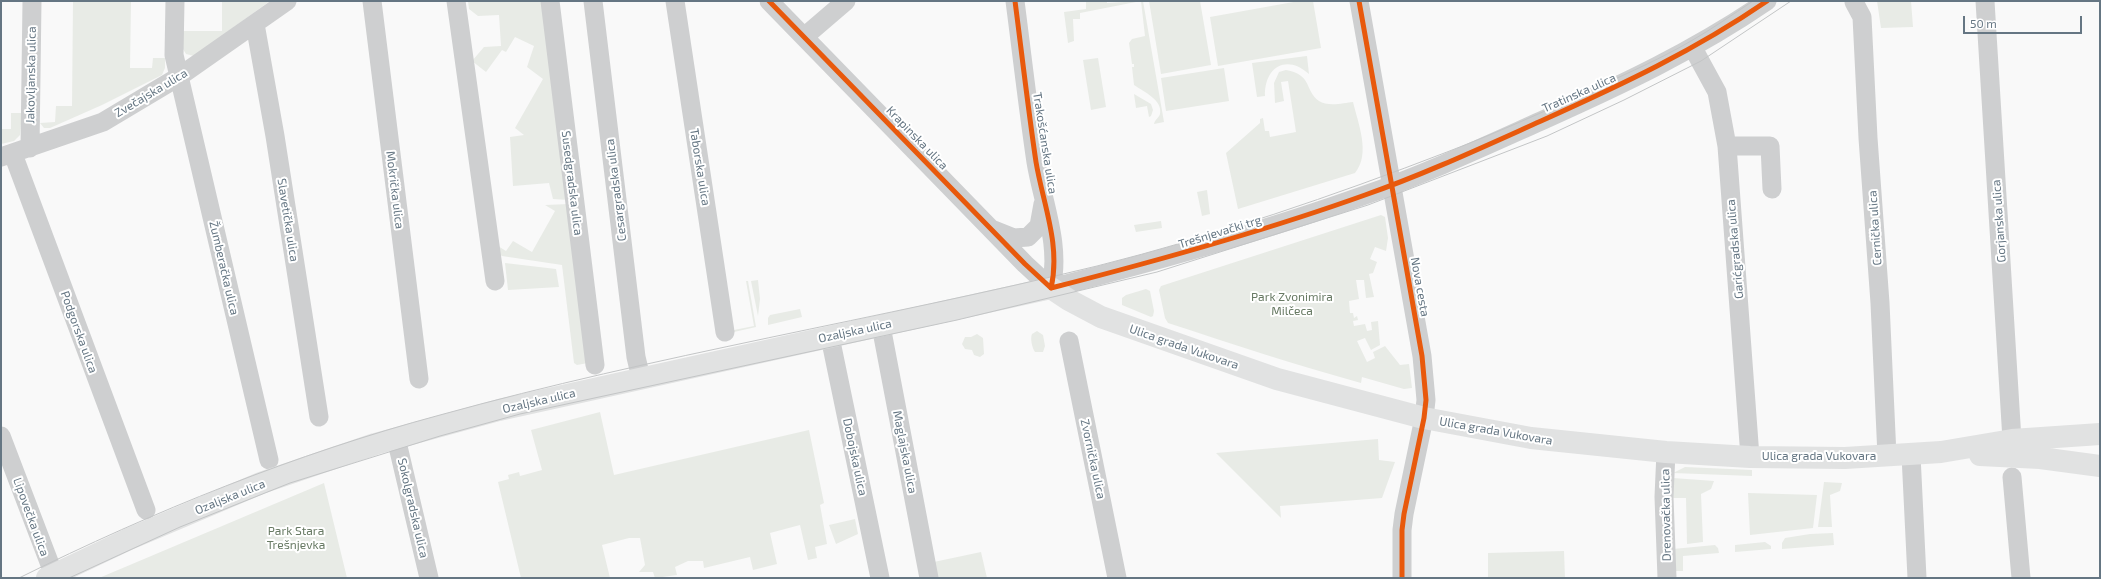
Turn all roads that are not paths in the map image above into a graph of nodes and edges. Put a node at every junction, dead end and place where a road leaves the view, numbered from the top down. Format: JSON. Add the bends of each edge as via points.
{"nodes":[{"id":1,"x":32,"y":1,"type":"edge"},
{"id":2,"x":175,"y":1,"type":"edge"},
{"id":3,"x":287,"y":1,"type":"edge"},
{"id":4,"x":372,"y":1,"type":"edge"},
{"id":5,"x":456,"y":1,"type":"edge"},
{"id":6,"x":550,"y":1,"type":"edge"},
{"id":7,"x":593,"y":1,"type":"edge"},
{"id":8,"x":675,"y":1,"type":"edge"},
{"id":9,"x":769,"y":1,"type":"edge"},
{"id":10,"x":846,"y":1,"type":"edge"},
{"id":11,"x":1015,"y":1,"type":"edge"},
{"id":12,"x":1359,"y":1,"type":"edge"},
{"id":13,"x":1985,"y":1,"type":"edge"},
{"id":14,"x":1854,"y":2,"type":"dead end"},
{"id":15,"x":1757,"y":4,"type":"edge"},
{"id":16,"x":255,"y":24,"type":"junction"},
{"id":17,"x":804,"y":37,"type":"junction"},
{"id":18,"x":1693,"y":48,"type":"junction"},
{"id":19,"x":180,"y":76,"type":"junction"},
{"id":20,"x":1727,"y":146,"type":"junction"},
{"id":21,"x":15,"y":153,"type":"edge"},
{"id":22,"x":1391,"y":186,"type":"junction"},
{"id":23,"x":1772,"y":189,"type":"dead end"},
{"id":24,"x":1043,"y":199,"type":"junction"},
{"id":25,"x":992,"y":229,"type":"junction"},
{"id":26,"x":495,"y":281,"type":"dead end"},
{"id":27,"x":1051,"y":288,"type":"junction"},
{"id":28,"x":881,"y":326,"type":"junction"},
{"id":29,"x":725,"y":332,"type":"dead end"},
{"id":30,"x":830,"y":337,"type":"junction"},
{"id":31,"x":1069,"y":341,"type":"dead end"},
{"id":32,"x":595,"y":366,"type":"dead end"},
{"id":33,"x":641,"y":378,"type":"junction"},
{"id":34,"x":420,"y":380,"type":"dead end"},
{"id":35,"x":319,"y":417,"type":"dead end"},
{"id":36,"x":1424,"y":418,"type":"junction"},
{"id":37,"x":2100,"y":434,"type":"edge"},
{"id":38,"x":1,"y":436,"type":"edge"},
{"id":39,"x":396,"y":438,"type":"junction"},
{"id":40,"x":2012,"y":440,"type":"junction"},
{"id":41,"x":1666,"y":452,"type":"junction"},
{"id":42,"x":1941,"y":452,"type":"junction"},
{"id":43,"x":1911,"y":455,"type":"junction"},
{"id":44,"x":1750,"y":456,"type":"junction"},
{"id":45,"x":1887,"y":456,"type":"junction"},
{"id":46,"x":269,"y":460,"type":"dead end"},
{"id":47,"x":2100,"y":466,"type":"edge"},
{"id":48,"x":2012,"y":477,"type":"dead end"},
{"id":49,"x":146,"y":510,"type":"dead end"},
{"id":50,"x":50,"y":576,"type":"edge"},
{"id":51,"x":429,"y":578,"type":"edge"},
{"id":52,"x":880,"y":578,"type":"edge"},
{"id":53,"x":929,"y":578,"type":"edge"},
{"id":54,"x":1117,"y":578,"type":"edge"},
{"id":55,"x":1402,"y":578,"type":"edge"},
{"id":56,"x":1667,"y":578,"type":"edge"},
{"id":57,"x":1917,"y":578,"type":"edge"},
{"id":58,"x":2021,"y":578,"type":"edge"}],
"edges":[{"from":1,"to":21,"type":"street","name":"Jakovljanska ulica"},
{"from":2,"to":19,"type":"street","name":"Žumberačka ulica","via":[[174,55]]},
{"from":3,"to":16,"type":"street","name":"Zvečajska ulica"},
{"from":4,"to":34,"type":"street","name":"Mokrička ulica"},
{"from":5,"to":26,"type":"street"},
{"from":6,"to":32,"type":"street","name":"Susedgradska ulica"},
{"from":7,"to":33,"type":"street","name":"Cesargradska ulica","via":[[636,357]]},
{"from":8,"to":29,"type":"street","name":"Taborska ulica"},
{"from":9,"to":17,"type":"street","name":"Krapinska ulica"},
{"from":10,"to":17,"type":"street"},
{"from":11,"to":24,"type":"street","name":"Trakošćanska ulica"},
{"from":12,"to":22,"type":"street","name":"Nova cesta"},
{"from":13,"to":40,"type":"street","name":"Gorjanska ulica"},
{"from":14,"to":45,"type":"street","name":"Cernička ulica","via":[[1862,17]]},
{"from":15,"to":18,"type":"street","name":"Tratinska ulica"},
{"from":16,"to":19,"type":"street","name":"Zvečajska ulica"},
{"from":16,"to":35,"type":"street","name":"Slavetička ulica"},
{"from":17,"to":25,"type":"street","name":"Krapinska ulica"},
{"from":18,"to":20,"type":"street","name":"Garićgradska ulica","via":[[1717,92]]},
{"from":18,"to":22,"type":"street","name":"Tratinska ulica","via":[[1590,100]]},
{"from":19,"to":21,"type":"street","name":"Zvečajska ulica","via":[[103,122]]},
{"from":19,"to":46,"type":"street","name":"Žumberačka ulica"},
{"from":20,"to":23,"type":"street","via":[[1770,146]]},
{"from":20,"to":44,"type":"street","name":"Garićgradska ulica"},
{"from":21,"to":49,"type":"street","name":"Podgorska ulica"},
{"from":22,"to":27,"type":"street","name":"Trešnjevački trg","via":[[1228,240]]},
{"from":22,"to":36,"type":"street","name":"Nova cesta","via":[[1422,356],[1426,387]]},
{"from":24,"to":25,"type":"street","via":[[1039,226],[1028,237],[1007,236]]},
{"from":24,"to":27,"type":"street","name":"Trakošćanska ulica","via":[[1054,245],[1055,267]]},
{"from":25,"to":27,"type":"street","name":"Krapinska ulica"},
{"from":27,"to":28,"type":"main road","name":"Ozaljska ulica"},
{"from":27,"to":36,"type":"main road","name":"Ulica grada Vukovara","via":[[1088,312],[1277,379]]},
{"from":28,"to":30,"type":"main road","name":"Ozaljska ulica"},
{"from":28,"to":53,"type":"street","name":"Maglajska ulica"},
{"from":30,"to":33,"type":"main road","name":"Ozaljska ulica"},
{"from":30,"to":52,"type":"street","name":"Dobojska ulica"},
{"from":31,"to":54,"type":"street","name":"Zvornička ulica"},
{"from":33,"to":39,"type":"main road","name":"Ozaljska ulica","via":[[499,410]]},
{"from":36,"to":41,"type":"main road","name":"Ulica grada Vukovara","via":[[1532,438]]},
{"from":36,"to":55,"type":"street","name":"Nova cesta","via":[[1404,514]]},
{"from":37,"to":40,"type":"main road","name":"Ulica grada Vukovara"},
{"from":38,"to":50,"type":"street","name":"Lipovečka ulica"},
{"from":39,"to":50,"type":"main road","name":"Ozaljska ulica","via":[[261,484],[129,539]]},
{"from":39,"to":51,"type":"street","name":"Sokolgradska ulica"},
{"from":40,"to":42,"type":"main road","name":"Ulica grada Vukovara"},
{"from":41,"to":44,"type":"main road","name":"Ulica grada Vukovara"},
{"from":41,"to":56,"type":"street","name":"Drenovačka ulica","via":[[1664,497]]},
{"from":42,"to":43,"type":"main road","name":"Ulica grada Vukovara"},
{"from":42,"to":47,"type":"main road","name":"Ulica grada Vukovara","via":[[2040,458]]},
{"from":43,"to":45,"type":"main road","name":"Ulica grada Vukovara"},
{"from":43,"to":57,"type":"street"},
{"from":44,"to":45,"type":"main road","name":"Ulica grada Vukovara"},
{"from":48,"to":58,"type":"street"}]}
